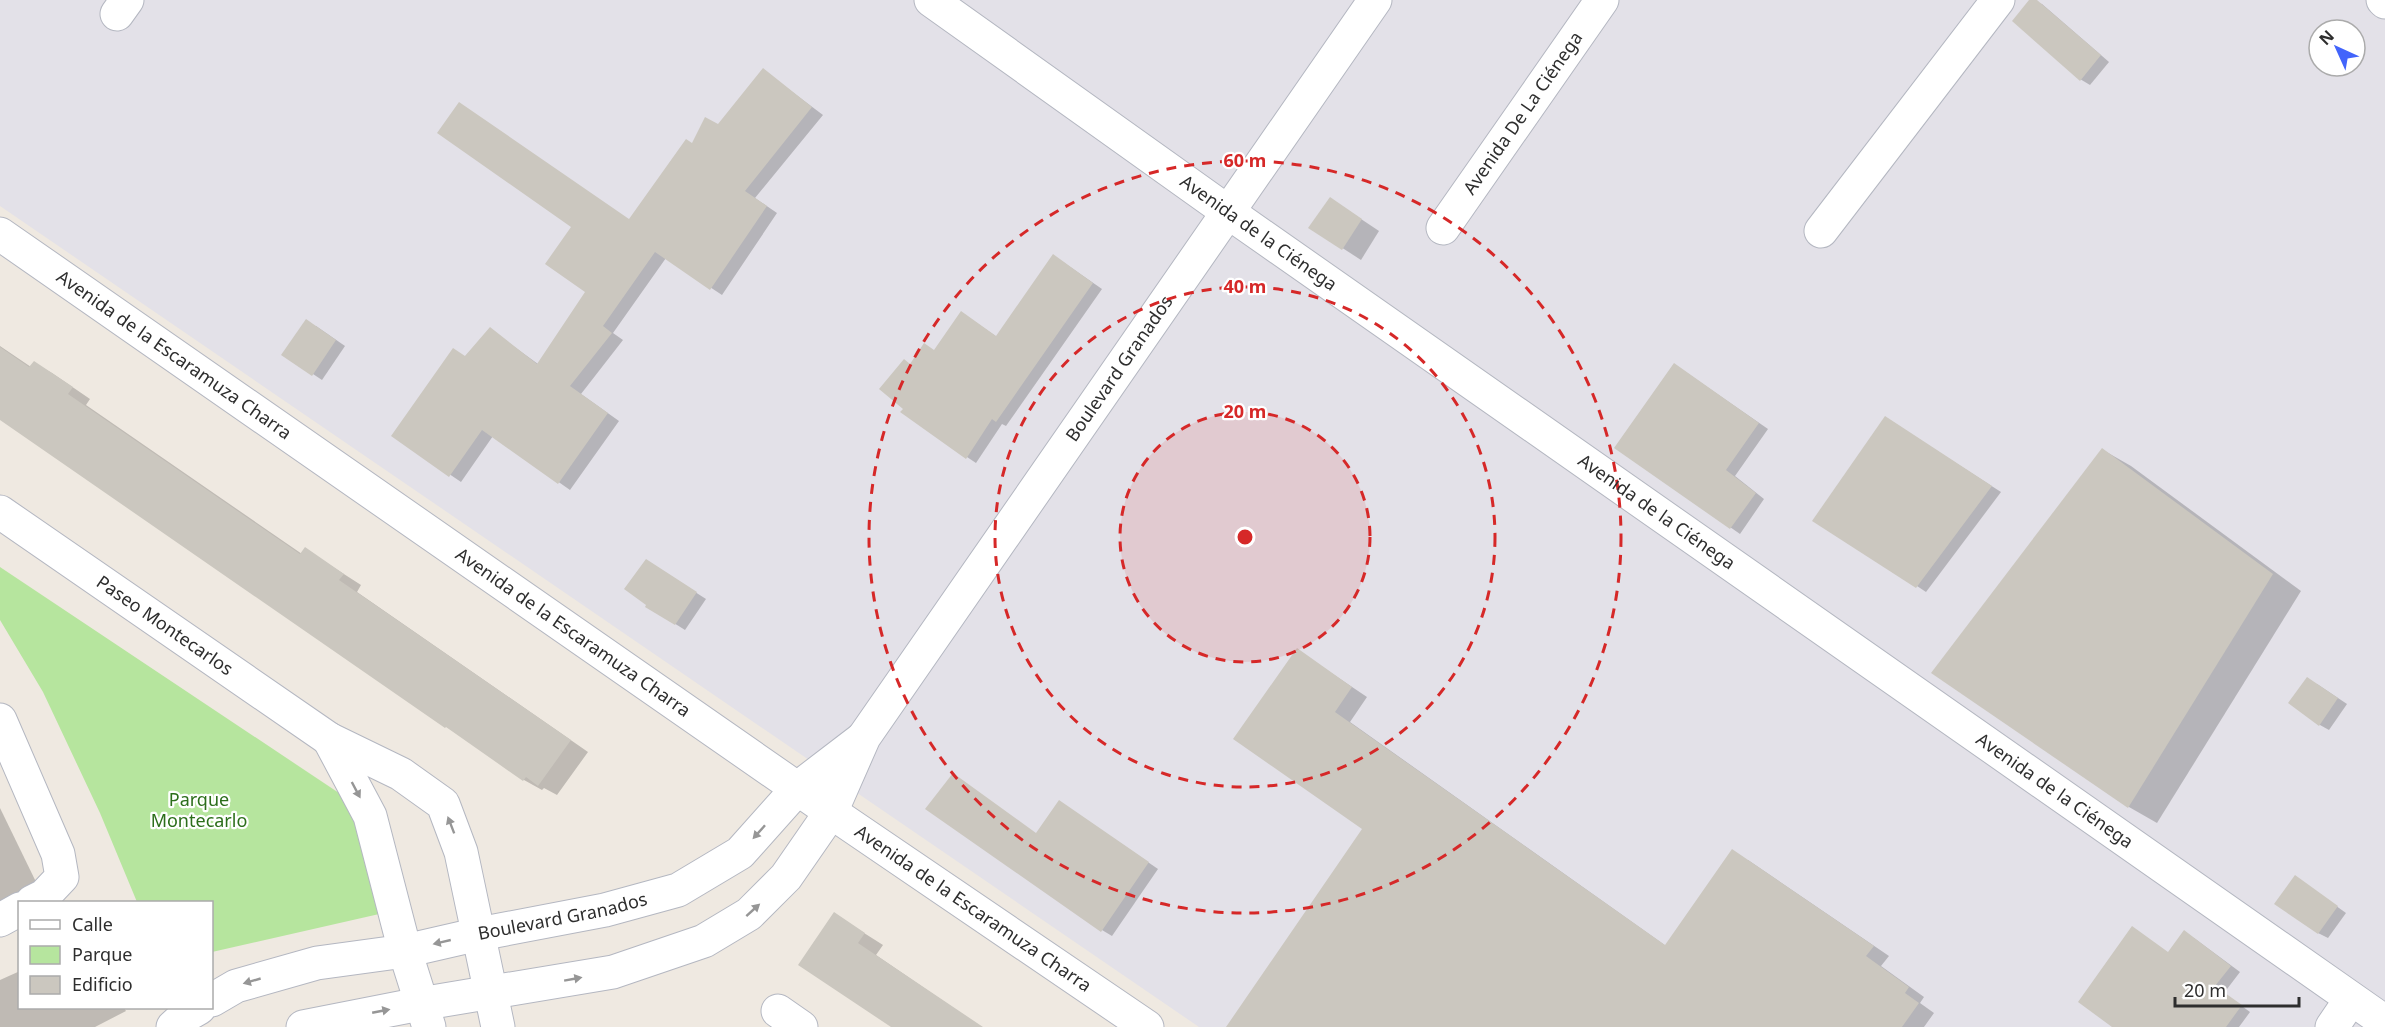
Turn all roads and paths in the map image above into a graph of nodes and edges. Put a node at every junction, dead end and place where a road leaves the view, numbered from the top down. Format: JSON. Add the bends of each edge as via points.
{"nodes":[{"id":1,"x":931,"y":0,"type":"edge"},
{"id":2,"x":1375,"y":0,"type":"edge"},
{"id":3,"x":1602,"y":0,"type":"edge"},
{"id":4,"x":1998,"y":0,"type":"edge"},
{"id":5,"x":1228,"y":212,"type":"junction"},
{"id":6,"x":1443,"y":228,"type":"dead end"},
{"id":7,"x":1821,"y":231,"type":"dead end"},
{"id":8,"x":0,"y":234,"type":"edge"},
{"id":9,"x":0,"y":512,"type":"edge"},
{"id":10,"x":0,"y":720,"type":"edge"},
{"id":11,"x":864,"y":737,"type":"junction"},
{"id":12,"x":329,"y":739,"type":"junction"},
{"id":13,"x":798,"y":788,"type":"junction"},
{"id":14,"x":831,"y":812,"type":"junction"},
{"id":15,"x":35,"y":901,"type":"edge"},
{"id":16,"x":18,"y":910,"type":"edge"},
{"id":17,"x":0,"y":920,"type":"edge"},
{"id":18,"x":479,"y":934,"type":"junction"},
{"id":19,"x":405,"y":951,"type":"junction"},
{"id":20,"x":490,"y":993,"type":"junction"},
{"id":21,"x":213,"y":999,"type":"edge"},
{"id":22,"x":2351,"y":999,"type":"junction"},
{"id":23,"x":197,"y":1009,"type":"edge"},
{"id":24,"x":425,"y":1015,"type":"edge"},
{"id":25,"x":2385,"y":1022,"type":"edge"},
{"id":26,"x":173,"y":1027,"type":"edge"},
{"id":27,"x":303,"y":1027,"type":"edge"},
{"id":28,"x":498,"y":1027,"type":"edge"},
{"id":29,"x":1147,"y":1027,"type":"edge"},
{"id":30,"x":2332,"y":1027,"type":"edge"}],
"edges":[{"from":1,"to":5,"type":"street","name":"Avenida de la Ciénega"},
{"from":2,"to":5,"type":"street","name":"Boulevard Granados"},
{"from":3,"to":6,"type":"street","name":"Avenida De La Ciénega"},
{"from":4,"to":7,"type":"street"},
{"from":5,"to":11,"type":"street","name":"Boulevard Granados"},
{"from":5,"to":22,"type":"street","name":"Avenida de la Ciénega"},
{"from":8,"to":13,"type":"street","name":"Avenida de la Escaramuza Charra"},
{"from":9,"to":12,"type":"street","name":"Paseo Montecarlos"},
{"from":10,"to":15,"type":"street","via":[[58,854],[62,877]]},
{"from":11,"to":13,"type":"street","name":"Boulevard Granados"},
{"from":11,"to":14,"type":"street","name":"Boulevard Granados"},
{"from":18,"to":12,"type":"street","name":"Paseo Montecarlos","one_way":true,"via":[[461,852],[443,804],[400,774]]},
{"from":12,"to":19,"type":"street","name":"Paseo Montecarlos","one_way":true,"via":[[370,816]]},
{"from":13,"to":14,"type":"street","name":"Avenida de la Escaramuza Charra"},
{"from":13,"to":18,"type":"street","name":"Boulevard Granados","one_way":true,"via":[[740,853],[678,890],[605,910]]},
{"from":20,"to":14,"type":"street","name":"Boulevard Granados","one_way":true,"via":[[613,972],[704,941],[749,914],[779,885]]},
{"from":14,"to":29,"type":"street","name":"Avenida de la Escaramuza Charra"},
{"from":16,"to":17,"type":"street"},
{"from":18,"to":19,"type":"street","name":"Boulevard Granados","one_way":true},
{"from":18,"to":20,"type":"street","name":"Paseo Montecarlos"},
{"from":19,"to":21,"type":"street","name":"Boulevard Granados","one_way":true,"via":[[317,963],[236,986]]},
{"from":19,"to":24,"type":"street","name":"Paseo Montecarlos"},
{"from":20,"to":24,"type":"street","name":"Boulevard Granados"},
{"from":20,"to":28,"type":"street","name":"Paseo Montecarlos"},
{"from":22,"to":25,"type":"street","name":"Avenida de la Ciénega"},
{"from":22,"to":30,"type":"street"},
{"from":23,"to":26,"type":"street"},
{"from":27,"to":24,"type":"street","name":"Boulevard Granados","one_way":true}]}
